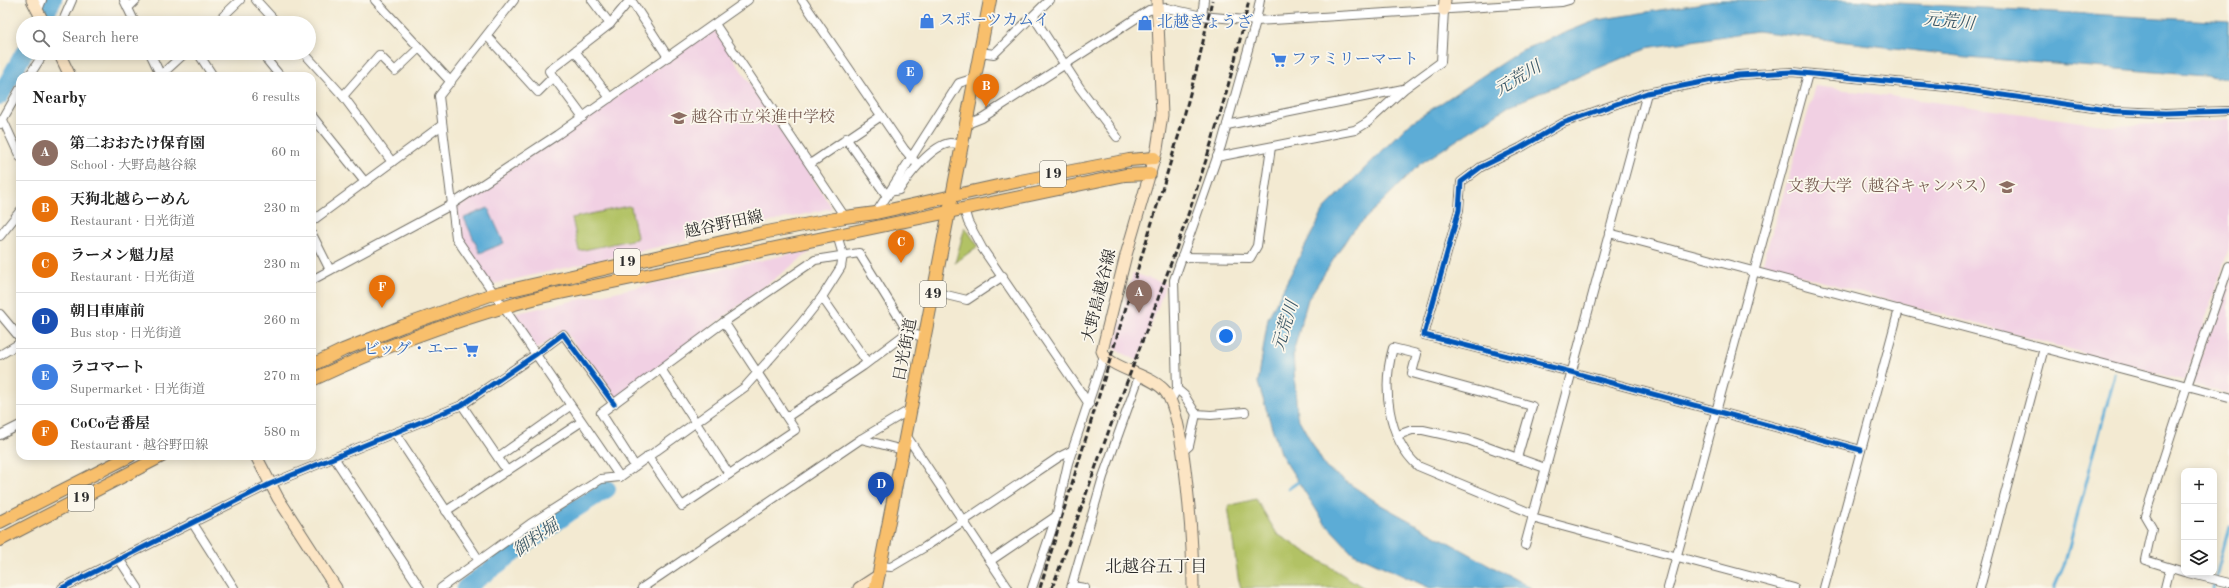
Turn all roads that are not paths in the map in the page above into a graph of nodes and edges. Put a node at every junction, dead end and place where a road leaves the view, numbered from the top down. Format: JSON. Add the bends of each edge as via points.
{"nodes":[{"id":1,"x":32,"y":0,"type":"edge"},
{"id":2,"x":72,"y":0,"type":"edge"},
{"id":3,"x":136,"y":0,"type":"edge"},
{"id":4,"x":240,"y":0,"type":"edge"},
{"id":5,"x":256,"y":0,"type":"edge"},
{"id":6,"x":514,"y":0,"type":"edge"},
{"id":7,"x":592,"y":0,"type":"edge"},
{"id":8,"x":631,"y":0,"type":"edge"},
{"id":9,"x":748,"y":0,"type":"edge"},
{"id":10,"x":802,"y":0,"type":"edge"},
{"id":11,"x":990,"y":0,"type":"edge"},
{"id":12,"x":1049,"y":0,"type":"edge"},
{"id":13,"x":1204,"y":0,"type":"edge"},
{"id":14,"x":1260,"y":0,"type":"edge"},
{"id":15,"x":1570,"y":0,"type":"edge"},
{"id":16,"x":379,"y":1,"type":"edge"},
{"id":17,"x":1512,"y":2,"type":"edge"},
{"id":18,"x":126,"y":4,"type":"edge"},
{"id":19,"x":1157,"y":4,"type":"edge"},
{"id":20,"x":1444,"y":5,"type":"edge"},
{"id":21,"x":41,"y":12,"type":"edge"},
{"id":22,"x":65,"y":16,"type":"edge"},
{"id":23,"x":132,"y":16,"type":"edge"},
{"id":24,"x":223,"y":16,"type":"edge"},
{"id":25,"x":271,"y":16,"type":"edge"},
{"id":26,"x":1033,"y":16,"type":"junction"},
{"id":27,"x":1202,"y":16,"type":"junction"},
{"id":28,"x":1256,"y":20,"type":"junction"},
{"id":29,"x":610,"y":24,"type":"junction"},
{"id":30,"x":715,"y":24,"type":"junction"},
{"id":31,"x":487,"y":36,"type":"junction"},
{"id":32,"x":420,"y":48,"type":"junction"},
{"id":33,"x":575,"y":51,"type":"junction"},
{"id":34,"x":980,"y":52,"type":"junction"},
{"id":35,"x":668,"y":57,"type":"junction"},
{"id":36,"x":39,"y":60,"type":"edge"},
{"id":37,"x":62,"y":60,"type":"edge"},
{"id":38,"x":154,"y":60,"type":"edge"},
{"id":39,"x":177,"y":60,"type":"edge"},
{"id":40,"x":203,"y":60,"type":"edge"},
{"id":41,"x":267,"y":60,"type":"edge"},
{"id":42,"x":310,"y":60,"type":"edge"},
{"id":43,"x":1065,"y":64,"type":"junction"},
{"id":44,"x":32,"y":72,"type":"edge"},
{"id":45,"x":68,"y":72,"type":"edge"},
{"id":46,"x":160,"y":72,"type":"edge"},
{"id":47,"x":164,"y":72,"type":"edge"},
{"id":48,"x":210,"y":72,"type":"edge"},
{"id":49,"x":277,"y":72,"type":"edge"},
{"id":50,"x":1808,"y":74,"type":"junction"},
{"id":51,"x":553,"y":77,"type":"junction"},
{"id":52,"x":975,"y":78,"type":"junction"},
{"id":53,"x":451,"y":82,"type":"junction"},
{"id":54,"x":1404,"y":89,"type":"junction"},
{"id":55,"x":1647,"y":93,"type":"junction"},
{"id":56,"x":16,"y":95,"type":"edge"},
{"id":57,"x":343,"y":96,"type":"junction"},
{"id":58,"x":610,"y":98,"type":"junction"},
{"id":59,"x":2229,"y":111,"type":"edge"},
{"id":60,"x":583,"y":116,"type":"junction"},
{"id":61,"x":881,"y":116,"type":"junction"},
{"id":62,"x":316,"y":121,"type":"edge"},
{"id":63,"x":1,"y":122,"type":"edge"},
{"id":64,"x":966,"y":124,"type":"junction"},
{"id":65,"x":442,"y":125,"type":"junction"},
{"id":66,"x":1227,"y":125,"type":"junction"},
{"id":67,"x":1117,"y":136,"type":"dead end"},
{"id":68,"x":846,"y":138,"type":"junction"},
{"id":69,"x":962,"y":145,"type":"junction"},
{"id":70,"x":1271,"y":147,"type":"junction"},
{"id":71,"x":16,"y":150,"type":"edge"},
{"id":72,"x":912,"y":157,"type":"junction"},
{"id":73,"x":1217,"y":157,"type":"junction"},
{"id":74,"x":1154,"y":158,"type":"junction"},
{"id":75,"x":392,"y":162,"type":"junction"},
{"id":76,"x":810,"y":164,"type":"junction"},
{"id":77,"x":917,"y":164,"type":"junction"},
{"id":78,"x":1150,"y":174,"type":"junction"},
{"id":79,"x":365,"y":182,"type":"junction"},
{"id":80,"x":888,"y":194,"type":"junction"},
{"id":81,"x":952,"y":195,"type":"junction"},
{"id":82,"x":451,"y":205,"type":"junction"},
{"id":83,"x":964,"y":209,"type":"junction"},
{"id":84,"x":949,"y":212,"type":"junction"},
{"id":85,"x":876,"y":213,"type":"junction"},
{"id":86,"x":16,"y":216,"type":"edge"},
{"id":87,"x":844,"y":217,"type":"junction"},
{"id":88,"x":316,"y":218,"type":"edge"},
{"id":89,"x":1609,"y":233,"type":"junction"},
{"id":90,"x":837,"y":235,"type":"junction"},
{"id":91,"x":0,"y":236,"type":"edge"},
{"id":92,"x":316,"y":243,"type":"edge"},
{"id":93,"x":843,"y":255,"type":"junction"},
{"id":94,"x":1182,"y":257,"type":"junction"},
{"id":95,"x":2229,"y":266,"type":"edge"},
{"id":96,"x":330,"y":270,"type":"junction"},
{"id":97,"x":1755,"y":270,"type":"junction"},
{"id":98,"x":1003,"y":276,"type":"junction"},
{"id":99,"x":316,"y":278,"type":"edge"},
{"id":100,"x":934,"y":292,"type":"junction"},
{"id":101,"x":493,"y":294,"type":"junction"},
{"id":102,"x":822,"y":297,"type":"junction"},
{"id":103,"x":502,"y":307,"type":"junction"},
{"id":104,"x":1898,"y":309,"type":"junction"},
{"id":105,"x":0,"y":314,"type":"edge"},
{"id":106,"x":724,"y":322,"type":"junction"},
{"id":107,"x":908,"y":332,"type":"junction"},
{"id":108,"x":16,"y":333,"type":"edge"},
{"id":109,"x":925,"y":338,"type":"junction"},
{"id":110,"x":16,"y":345,"type":"edge"},
{"id":111,"x":2044,"y":348,"type":"junction"},
{"id":112,"x":0,"y":355,"type":"edge"},
{"id":113,"x":535,"y":355,"type":"junction"},
{"id":114,"x":1104,"y":356,"type":"junction"},
{"id":115,"x":867,"y":362,"type":"junction"},
{"id":116,"x":316,"y":363,"type":"edge"},
{"id":117,"x":661,"y":369,"type":"junction"},
{"id":118,"x":758,"y":372,"type":"junction"},
{"id":119,"x":1572,"y":372,"type":"junction"},
{"id":120,"x":1140,"y":374,"type":"junction"},
{"id":121,"x":316,"y":378,"type":"edge"},
{"id":122,"x":2186,"y":386,"type":"junction"},
{"id":123,"x":1177,"y":389,"type":"junction"},
{"id":124,"x":2229,"y":397,"type":"edge"},
{"id":125,"x":1171,"y":400,"type":"junction"},
{"id":126,"x":614,"y":404,"type":"junction"},
{"id":127,"x":1089,"y":404,"type":"junction"},
{"id":128,"x":462,"y":405,"type":"junction"},
{"id":129,"x":570,"y":406,"type":"junction"},
{"id":130,"x":911,"y":409,"type":"junction"},
{"id":131,"x":1716,"y":411,"type":"junction"},
{"id":132,"x":1245,"y":412,"type":"dead end"},
{"id":133,"x":1196,"y":414,"type":"junction"},
{"id":134,"x":787,"y":417,"type":"junction"},
{"id":135,"x":581,"y":422,"type":"junction"},
{"id":136,"x":696,"y":422,"type":"junction"},
{"id":137,"x":16,"y":427,"type":"edge"},
{"id":138,"x":395,"y":433,"type":"junction"},
{"id":139,"x":0,"y":435,"type":"edge"},
{"id":140,"x":906,"y":435,"type":"junction"},
{"id":141,"x":1398,"y":435,"type":"junction"},
{"id":142,"x":860,"y":439,"type":"junction"},
{"id":143,"x":903,"y":450,"type":"junction"},
{"id":144,"x":1073,"y":450,"type":"junction"},
{"id":145,"x":1861,"y":450,"type":"junction"},
{"id":146,"x":1182,"y":452,"type":"junction"},
{"id":147,"x":648,"y":456,"type":"junction"},
{"id":148,"x":498,"y":457,"type":"junction"},
{"id":149,"x":1517,"y":458,"type":"junction"},
{"id":150,"x":335,"y":459,"type":"junction"},
{"id":151,"x":122,"y":460,"type":"edge"},
{"id":152,"x":154,"y":460,"type":"edge"},
{"id":153,"x":258,"y":460,"type":"edge"},
{"id":154,"x":635,"y":466,"type":"junction"},
{"id":155,"x":1545,"y":468,"type":"junction"},
{"id":156,"x":507,"y":471,"type":"junction"},
{"id":157,"x":729,"y":474,"type":"junction"},
{"id":158,"x":620,"y":477,"type":"junction"},
{"id":159,"x":270,"y":484,"type":"junction"},
{"id":160,"x":446,"y":511,"type":"junction"},
{"id":161,"x":1532,"y":516,"type":"junction"},
{"id":162,"x":1056,"y":517,"type":"junction"},
{"id":163,"x":964,"y":521,"type":"junction"},
{"id":164,"x":0,"y":522,"type":"edge"},
{"id":165,"x":192,"y":522,"type":"junction"},
{"id":166,"x":0,"y":540,"type":"edge"},
{"id":167,"x":1525,"y":545,"type":"dead end"},
{"id":168,"x":1677,"y":557,"type":"junction"},
{"id":169,"x":119,"y":559,"type":"junction"},
{"id":170,"x":479,"y":560,"type":"junction"},
{"id":171,"x":990,"y":562,"type":"junction"},
{"id":172,"x":2170,"y":568,"type":"junction"},
{"id":173,"x":880,"y":571,"type":"junction"},
{"id":174,"x":2181,"y":571,"type":"edge"},
{"id":175,"x":2199,"y":576,"type":"edge"},
{"id":176,"x":2229,"y":584,"type":"edge"},
{"id":177,"x":1072,"y":587,"type":"edge"},
{"id":178,"x":62,"y":588,"type":"edge"},
{"id":179,"x":138,"y":588,"type":"edge"},
{"id":180,"x":234,"y":588,"type":"edge"},
{"id":181,"x":336,"y":588,"type":"edge"},
{"id":182,"x":420,"y":588,"type":"edge"},
{"id":183,"x":441,"y":588,"type":"edge"},
{"id":184,"x":642,"y":588,"type":"edge"},
{"id":185,"x":860,"y":588,"type":"edge"},
{"id":186,"x":876,"y":588,"type":"edge"},
{"id":187,"x":1008,"y":588,"type":"edge"},
{"id":188,"x":1032,"y":588,"type":"edge"},
{"id":189,"x":1085,"y":588,"type":"edge"},
{"id":190,"x":1193,"y":588,"type":"edge"},
{"id":191,"x":1668,"y":588,"type":"edge"},
{"id":192,"x":1794,"y":588,"type":"edge"},
{"id":193,"x":1824,"y":588,"type":"edge"},
{"id":194,"x":1980,"y":588,"type":"edge"},
{"id":195,"x":2165,"y":588,"type":"edge"}],
"edges":[{"from":1,"to":21,"type":"main road"},
{"from":2,"to":22,"type":"street"},
{"from":3,"to":18,"type":"street"},
{"from":4,"to":24,"type":"street"},
{"from":5,"to":25,"type":"street"},
{"from":6,"to":31,"type":"street"},
{"from":7,"to":29,"type":"street"},
{"from":8,"to":29,"type":"street"},
{"from":8,"to":35,"type":"street"},
{"from":9,"to":30,"type":"street"},
{"from":10,"to":61,"type":"street"},
{"from":11,"to":34,"type":"main road","name":"日光街道","number":"49"},
{"from":12,"to":26,"type":"street"},
{"from":13,"to":27,"type":"street"},
{"from":14,"to":28,"type":"street"},
{"from":15,"to":17,"type":"street"},
{"from":16,"to":32,"type":"street"},
{"from":17,"to":20,"type":"street"},
{"from":18,"to":23,"type":"street"},
{"from":19,"to":27,"type":"street"},
{"from":19,"to":43,"type":"street"},
{"from":19,"to":74,"type":"main road","name":"大野島越谷線","via":[[1163,101]]},
{"from":20,"to":28,"type":"street"},
{"from":20,"to":54,"type":"street","via":[[1441,62]]},
{"from":26,"to":34,"type":"street","via":[[994,54]]},
{"from":26,"to":43,"type":"street"},
{"from":27,"to":28,"type":"street"},
{"from":28,"to":66,"type":"street"},
{"from":29,"to":33,"type":"street"},
{"from":30,"to":35,"type":"street"},
{"from":30,"to":76,"type":"street"},
{"from":31,"to":51,"type":"street","via":[[538,92]]},
{"from":31,"to":53,"type":"street"},
{"from":32,"to":53,"type":"street"},
{"from":32,"to":57,"type":"street","via":[[395,71],[379,55]]},
{"from":33,"to":51,"type":"street","via":[[549,71]]},
{"from":33,"to":58,"type":"street"},
{"from":34,"to":52,"type":"main road","name":"日光街道","number":"49"},
{"from":35,"to":58,"type":"street"},
{"from":36,"to":44,"type":"street"},
{"from":37,"to":45,"type":"main road"},
{"from":38,"to":46,"type":"street"},
{"from":39,"to":47,"type":"street"},
{"from":40,"to":48,"type":"street"},
{"from":41,"to":49,"type":"street"},
{"from":42,"to":57,"type":"street"},
{"from":43,"to":64,"type":"street","via":[[982,118]]},
{"from":43,"to":67,"type":"street"},
{"from":50,"to":55,"type":"street","via":[[1776,72],[1738,75]]},
{"from":50,"to":59,"type":"street","via":[[1947,87],[2114,111]]},
{"from":50,"to":97,"type":"street"},
{"from":51,"to":60,"type":"street"},
{"from":52,"to":64,"type":"main road","name":"日光街道","number":"49"},
{"from":52,"to":72,"type":"street","via":[[959,83]]},
{"from":53,"to":65,"type":"street","via":[[439,96]]},
{"from":54,"to":66,"type":"street"},
{"from":54,"to":70,"type":"street","via":[[1368,122],[1355,130]]},
{"from":55,"to":89,"type":"street"},
{"from":55,"to":119,"type":"street","via":[[1563,123],[1481,167],[1461,182],[1459,210],[1424,335]]},
{"from":56,"to":63,"type":"street"},
{"from":57,"to":75,"type":"street"},
{"from":58,"to":60,"type":"street"},
{"from":60,"to":82,"type":"street"},
{"from":61,"to":68,"type":"street"},
{"from":61,"to":72,"type":"street"},
{"from":62,"to":79,"type":"street"},
{"from":63,"to":71,"type":"street"},
{"from":64,"to":69,"type":"main road","name":"日光街道","number":"49"},
{"from":65,"to":75,"type":"street"},
{"from":65,"to":82,"type":"street"},
{"from":66,"to":73,"type":"street"},
{"from":68,"to":76,"type":"street"},
{"from":68,"to":80,"type":"street"},
{"from":69,"to":77,"type":"street","via":[[944,145]]},
{"from":69,"to":81,"type":"main road","name":"日光街道","number":"49"},
{"from":70,"to":73,"type":"street"},
{"from":70,"to":94,"type":"street","via":[[1257,246],[1250,258]]},
{"from":72,"to":77,"type":"street"},
{"from":72,"to":80,"type":"street"},
{"from":73,"to":94,"type":"street"},
{"from":74,"to":78,"type":"main road","name":"大野島越谷線"},
{"from":74,"to":81,"type":"main road","name":"越谷野田線","number":"19","via":[[1129,160]]},
{"from":75,"to":79,"type":"street"},
{"from":76,"to":87,"type":"street"},
{"from":77,"to":80,"type":"street","via":[[899,190]]},
{"from":78,"to":83,"type":"main road","name":"越谷野田線","number":"19","via":[[1125,175]]},
{"from":78,"to":114,"type":"main road","name":"大野島越谷線","via":[[1102,344]]},
{"from":79,"to":88,"type":"street"},
{"from":80,"to":85,"type":"street"},
{"from":81,"to":84,"type":"main road","name":"日光街道","number":"49"},
{"from":81,"to":85,"type":"main road","name":"越谷野田線","number":"19"},
{"from":82,"to":96,"type":"street"},
{"from":82,"to":101,"type":"street","via":[[456,238]]},
{"from":83,"to":84,"type":"main road","name":"越谷野田線","number":"19"},
{"from":83,"to":98,"type":"street","via":[[982,248]]},
{"from":84,"to":90,"type":"main road","name":"越谷野田線","number":"19"},
{"from":84,"to":100,"type":"main road","name":"日光街道","number":"49"},
{"from":85,"to":87,"type":"main road","name":"越谷野田線","number":"19"},
{"from":86,"to":91,"type":"street"},
{"from":87,"to":101,"type":"main road","name":"越谷野田線","number":"19","via":[[632,261]]},
{"from":89,"to":97,"type":"street"},
{"from":89,"to":119,"type":"street"},
{"from":90,"to":93,"type":"street"},
{"from":90,"to":103,"type":"main road","name":"越谷野田線","number":"19","via":[[587,286]]},
{"from":92,"to":96,"type":"street"},
{"from":93,"to":102,"type":"street","via":[[841,267]]},
{"from":93,"to":106,"type":"street","via":[[815,260]]},
{"from":93,"to":107,"type":"street","via":[[859,253]]},
{"from":94,"to":123,"type":"street","via":[[1174,280]]},
{"from":95,"to":122,"type":"street"},
{"from":96,"to":99,"type":"street"},
{"from":97,"to":104,"type":"street"},
{"from":97,"to":131,"type":"street"},
{"from":98,"to":100,"type":"street","via":[[967,300]]},
{"from":98,"to":127,"type":"street"},
{"from":100,"to":109,"type":"main road","name":"日光街道","number":"49"},
{"from":101,"to":103,"type":"street"},
{"from":101,"to":116,"type":"main road","name":"越谷野田線","number":"19","via":[[404,326]]},
{"from":102,"to":115,"type":"street"},
{"from":102,"to":118,"type":"street"},
{"from":103,"to":113,"type":"street"},
{"from":103,"to":121,"type":"main road","name":"越谷野田線","number":"19","via":[[416,336]]},
{"from":104,"to":111,"type":"street"},
{"from":104,"to":145,"type":"street"},
{"from":105,"to":108,"type":"street"},
{"from":106,"to":117,"type":"street"},
{"from":106,"to":118,"type":"street"},
{"from":107,"to":109,"type":"street"},
{"from":107,"to":115,"type":"street"},
{"from":109,"to":130,"type":"main road","name":"日光街道","number":"49"},
{"from":110,"to":112,"type":"street"},
{"from":111,"to":122,"type":"street"},
{"from":111,"to":194,"type":"street"},
{"from":113,"to":126,"type":"street","via":[[563,334]]},
{"from":113,"to":128,"type":"street"},
{"from":113,"to":129,"type":"street"},
{"from":114,"to":120,"type":"main road","name":"大野島越谷線"},
{"from":114,"to":127,"type":"street"},
{"from":115,"to":134,"type":"street"},
{"from":117,"to":126,"type":"street"},
{"from":117,"to":136,"type":"street"},
{"from":118,"to":134,"type":"street"},
{"from":118,"to":136,"type":"street","via":[[745,387]]},
{"from":119,"to":131,"type":"street"},
{"from":119,"to":155,"type":"street"},
{"from":120,"to":125,"type":"main road","name":"大野島越谷線","via":[[1156,382]]},
{"from":120,"to":177,"type":"street","via":[[1103,477]]},
{"from":122,"to":124,"type":"street"},
{"from":122,"to":172,"type":"street","via":[[2145,516],[2152,528],[2145,560]]},
{"from":123,"to":125,"type":"street"},
{"from":123,"to":133,"type":"street"},
{"from":125,"to":146,"type":"main road","name":"大野島越谷線"},
{"from":126,"to":154,"type":"street","via":[[601,413]]},
{"from":127,"to":144,"type":"street"},
{"from":128,"to":138,"type":"street"},
{"from":128,"to":148,"type":"street"},
{"from":129,"to":135,"type":"street"},
{"from":129,"to":148,"type":"street"},
{"from":130,"to":140,"type":"main road","name":"日光街道","number":"49"},
{"from":130,"to":142,"type":"street"},
{"from":131,"to":145,"type":"street"},
{"from":131,"to":168,"type":"street"},
{"from":132,"to":133,"type":"street"},
{"from":133,"to":146,"type":"street","via":[[1189,446]]},
{"from":134,"to":157,"type":"street","via":[[795,430]]},
{"from":135,"to":156,"type":"street"},
{"from":135,"to":158,"type":"street"},
{"from":136,"to":147,"type":"street"},
{"from":136,"to":157,"type":"street"},
{"from":137,"to":139,"type":"street"},
{"from":138,"to":150,"type":"street"},
{"from":138,"to":160,"type":"street"},
{"from":140,"to":143,"type":"main road","name":"日光街道","number":"49"},
{"from":140,"to":163,"type":"street"},
{"from":141,"to":149,"type":"street","via":[[1412,430],[1423,430],[1468,440]]},
{"from":141,"to":149,"type":"street","via":[[1388,406],[1389,360],[1393,348],[1417,354],[1412,373],[1532,406]]},
{"from":141,"to":161,"type":"street","via":[[1404,450],[1418,466]]},
{"from":142,"to":143,"type":"street"},
{"from":142,"to":184,"type":"street"},
{"from":143,"to":173,"type":"main road","name":"日光街道","number":"49"},
{"from":144,"to":162,"type":"street"},
{"from":144,"to":163,"type":"street"},
{"from":145,"to":193,"type":"street"},
{"from":146,"to":190,"type":"main road","name":"大野島越谷線"},
{"from":147,"to":154,"type":"street"},
{"from":147,"to":157,"type":"street","via":[[682,506]]},
{"from":148,"to":156,"type":"street"},
{"from":149,"to":155,"type":"street"},
{"from":150,"to":159,"type":"street"},
{"from":150,"to":182,"type":"street"},
{"from":151,"to":164,"type":"main road","number":"19"},
{"from":152,"to":166,"type":"main road","number":"19"},
{"from":153,"to":159,"type":"main road"},
{"from":154,"to":158,"type":"street"},
{"from":155,"to":161,"type":"street"},
{"from":156,"to":160,"type":"street"},
{"from":158,"to":170,"type":"street","via":[[601,479]]},
{"from":159,"to":165,"type":"street"},
{"from":159,"to":181,"type":"main road"},
{"from":160,"to":170,"type":"street"},
{"from":161,"to":167,"type":"street"},
{"from":161,"to":168,"type":"street"},
{"from":162,"to":171,"type":"street"},
{"from":162,"to":188,"type":"street"},
{"from":163,"to":171,"type":"street"},
{"from":163,"to":173,"type":"street","via":[[891,567]]},
{"from":165,"to":169,"type":"street"},
{"from":165,"to":180,"type":"street"},
{"from":168,"to":191,"type":"street"},
{"from":168,"to":192,"type":"street"},
{"from":169,"to":178,"type":"street"},
{"from":169,"to":179,"type":"street"},
{"from":170,"to":183,"type":"street"},
{"from":171,"to":187,"type":"street"},
{"from":172,"to":174,"type":"street"},
{"from":172,"to":195,"type":"street"},
{"from":173,"to":185,"type":"main road"},
{"from":173,"to":186,"type":"main road","name":"日光街道","number":"49"},
{"from":175,"to":176,"type":"street"},
{"from":177,"to":189,"type":"street"}]}
